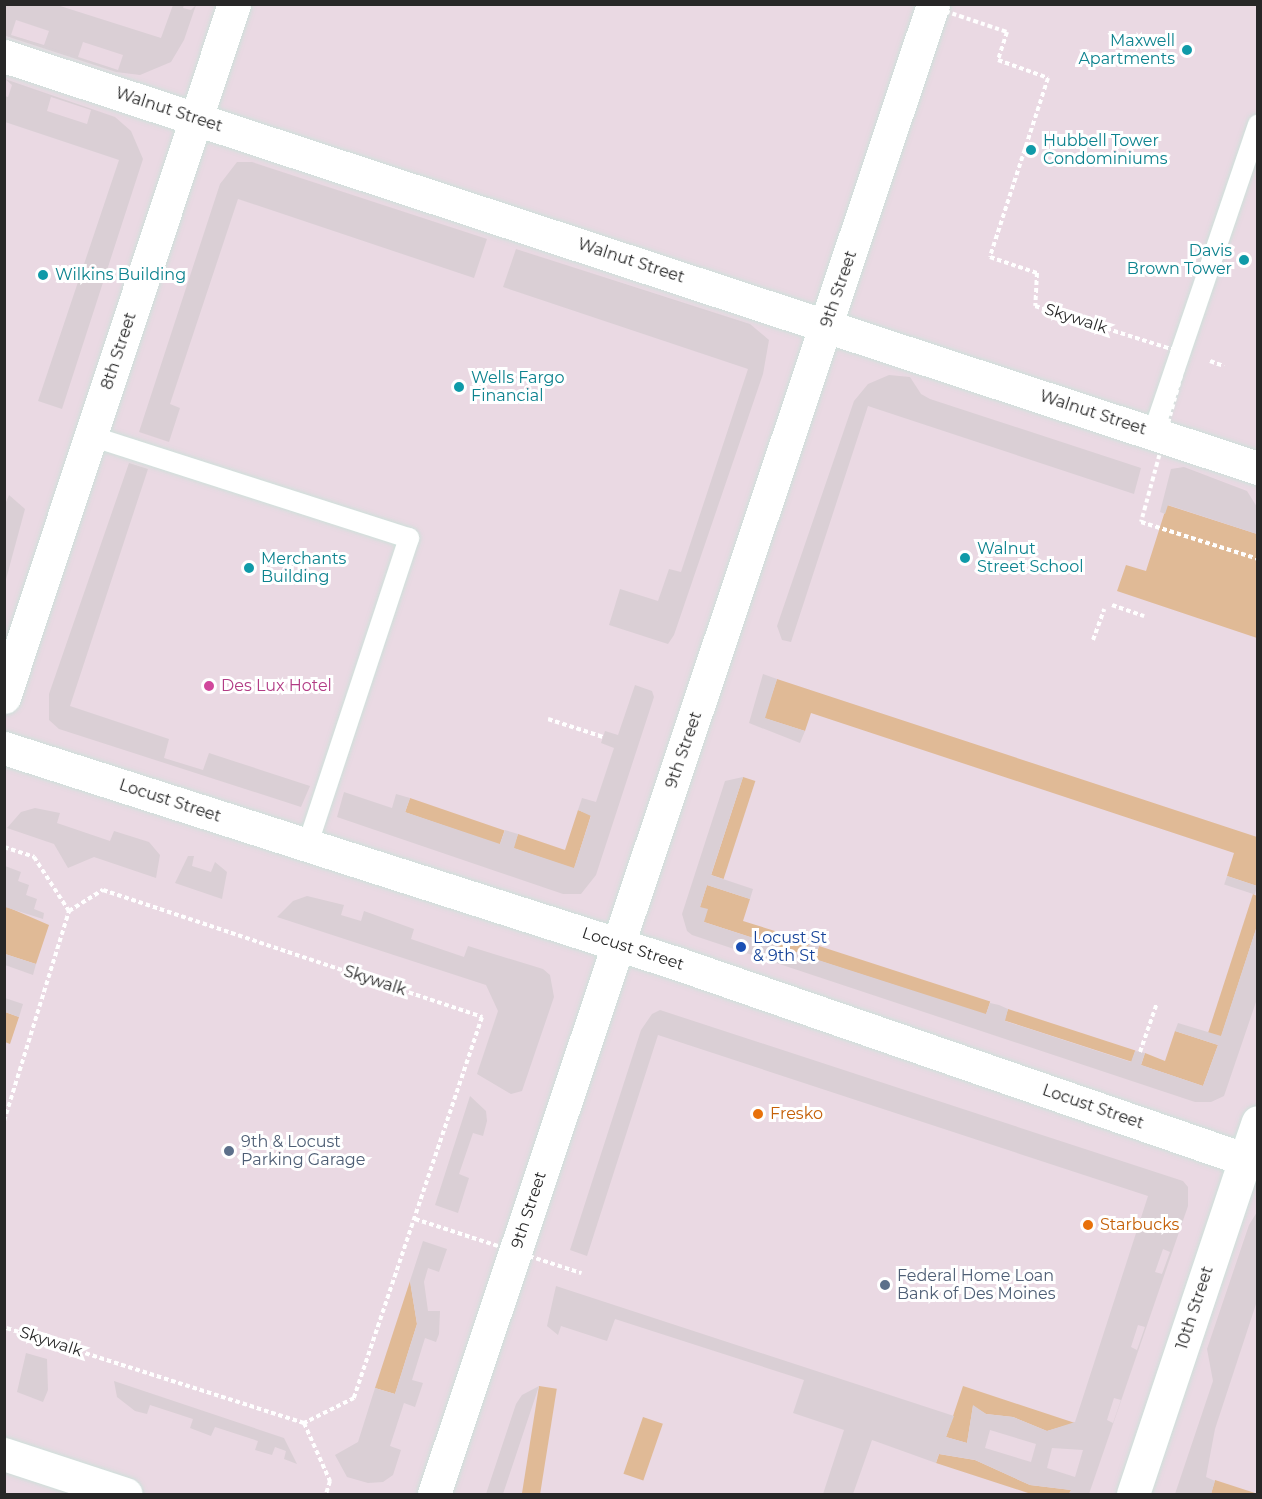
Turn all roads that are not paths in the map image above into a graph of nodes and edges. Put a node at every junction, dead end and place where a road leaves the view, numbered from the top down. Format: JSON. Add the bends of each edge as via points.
{"nodes":[{"id":1,"x":234,"y":4,"type":"edge"},
{"id":2,"x":933,"y":4,"type":"edge"},
{"id":3,"x":4,"y":56,"type":"edge"},
{"id":4,"x":196,"y":118,"type":"junction"},
{"id":5,"x":1257,"y":124,"type":"edge"},
{"id":6,"x":826,"y":326,"type":"junction"},
{"id":7,"x":1153,"y":433,"type":"junction"},
{"id":8,"x":91,"y":436,"type":"junction"},
{"id":9,"x":1257,"y":468,"type":"edge"},
{"id":10,"x":4,"y":697,"type":"edge"},
{"id":11,"x":4,"y":748,"type":"edge"},
{"id":12,"x":308,"y":844,"type":"junction"},
{"id":13,"x":617,"y":944,"type":"junction"},
{"id":14,"x":1257,"y":1122,"type":"edge"},
{"id":15,"x":1251,"y":1162,"type":"edge"},
{"id":16,"x":4,"y":1454,"type":"edge"},
{"id":17,"x":126,"y":1494,"type":"edge"},
{"id":18,"x":434,"y":1494,"type":"edge"},
{"id":19,"x":1133,"y":1494,"type":"edge"}],
"edges":[{"from":1,"to":4,"type":"main road","name":"8th Street"},
{"from":2,"to":6,"type":"main road","name":"9th Street"},
{"from":3,"to":4,"type":"main road","name":"Walnut Street"},
{"from":4,"to":6,"type":"main road","name":"Walnut Street"},
{"from":4,"to":8,"type":"main road","name":"8th Street"},
{"from":5,"to":7,"type":"lane"},
{"from":6,"to":7,"type":"main road","name":"Walnut Street"},
{"from":6,"to":13,"type":"main road","name":"9th Street"},
{"from":7,"to":9,"type":"main road","name":"Walnut Street"},
{"from":8,"to":10,"type":"main road","name":"8th Street"},
{"from":8,"to":12,"type":"lane","via":[[409,538]]},
{"from":11,"to":12,"type":"main road","name":"Locust Street"},
{"from":12,"to":13,"type":"main road","name":"Locust Street"},
{"from":13,"to":15,"type":"main road","name":"Locust Street"},
{"from":13,"to":18,"type":"main road","name":"9th Street"},
{"from":14,"to":15,"type":"main road","name":"10th Street"},
{"from":15,"to":19,"type":"main road","name":"10th Street"},
{"from":16,"to":17,"type":"main road"}]}
